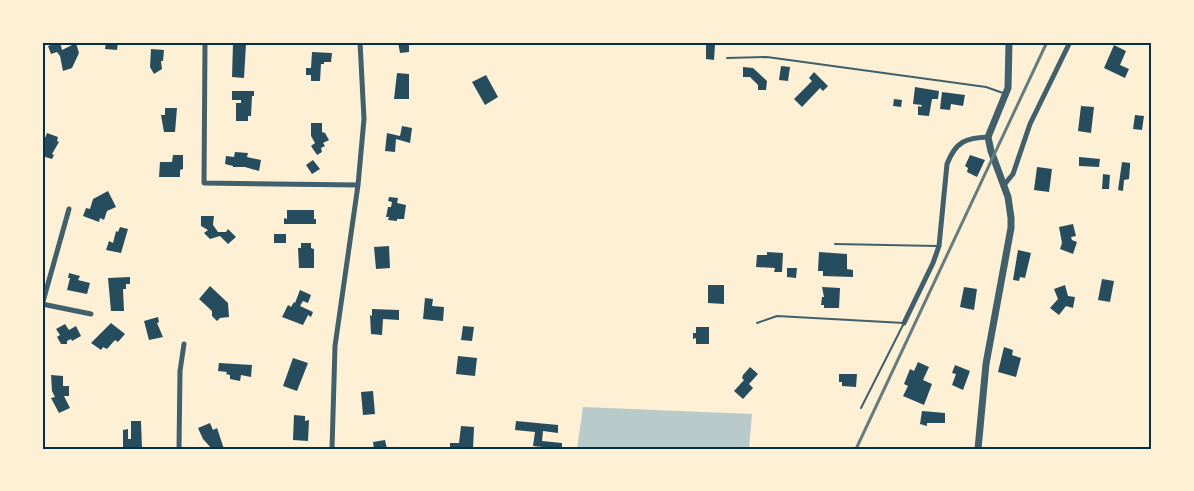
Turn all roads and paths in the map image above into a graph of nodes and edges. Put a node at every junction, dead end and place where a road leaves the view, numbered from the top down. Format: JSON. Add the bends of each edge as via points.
{"nodes":[{"id":1,"x":205,"y":42,"type":"edge"},
{"id":2,"x":360,"y":42,"type":"edge"},
{"id":3,"x":1009,"y":42,"type":"edge"},
{"id":4,"x":1071,"y":42,"type":"edge"},
{"id":5,"x":727,"y":58,"type":"dead end"},
{"id":6,"x":1006,"y":94,"type":"junction"},
{"id":7,"x":988,"y":137,"type":"junction"},
{"id":8,"x":358,"y":185,"type":"junction"},
{"id":9,"x":1004,"y":185,"type":"junction"},
{"id":10,"x":69,"y":209,"type":"dead end"},
{"id":11,"x":835,"y":244,"type":"dead end"},
{"id":12,"x":939,"y":246,"type":"junction"},
{"id":13,"x":42,"y":305,"type":"edge"},
{"id":14,"x":91,"y":314,"type":"dead end"},
{"id":15,"x":757,"y":323,"type":"dead end"},
{"id":16,"x":904,"y":323,"type":"junction"},
{"id":17,"x":184,"y":344,"type":"dead end"},
{"id":18,"x":861,"y":408,"type":"dead end"},
{"id":19,"x":179,"y":449,"type":"edge"},
{"id":20,"x":332,"y":449,"type":"edge"},
{"id":21,"x":978,"y":449,"type":"edge"}],
"edges":[{"from":1,"to":8,"type":"street","via":[[204,183]]},
{"from":2,"to":8,"type":"street","via":[[364,119]]},
{"from":3,"to":6,"type":"street"},
{"from":4,"to":9,"type":"street","via":[[1030,124],[1013,174]]},
{"from":5,"to":6,"type":"lane","via":[[766,57],[986,87]]},
{"from":6,"to":7,"type":"street"},
{"from":7,"to":9,"type":"street"},
{"from":7,"to":12,"type":"street","via":[[966,139],[951,154]]},
{"from":8,"to":20,"type":"street","via":[[335,346]]},
{"from":9,"to":21,"type":"street","via":[[1011,228],[986,363]]},
{"from":10,"to":13,"type":"street"},
{"from":11,"to":12,"type":"lane"},
{"from":12,"to":16,"type":"street"},
{"from":13,"to":14,"type":"street"},
{"from":15,"to":16,"type":"lane","via":[[777,316]]},
{"from":16,"to":18,"type":"lane"},
{"from":17,"to":19,"type":"street"}]}
